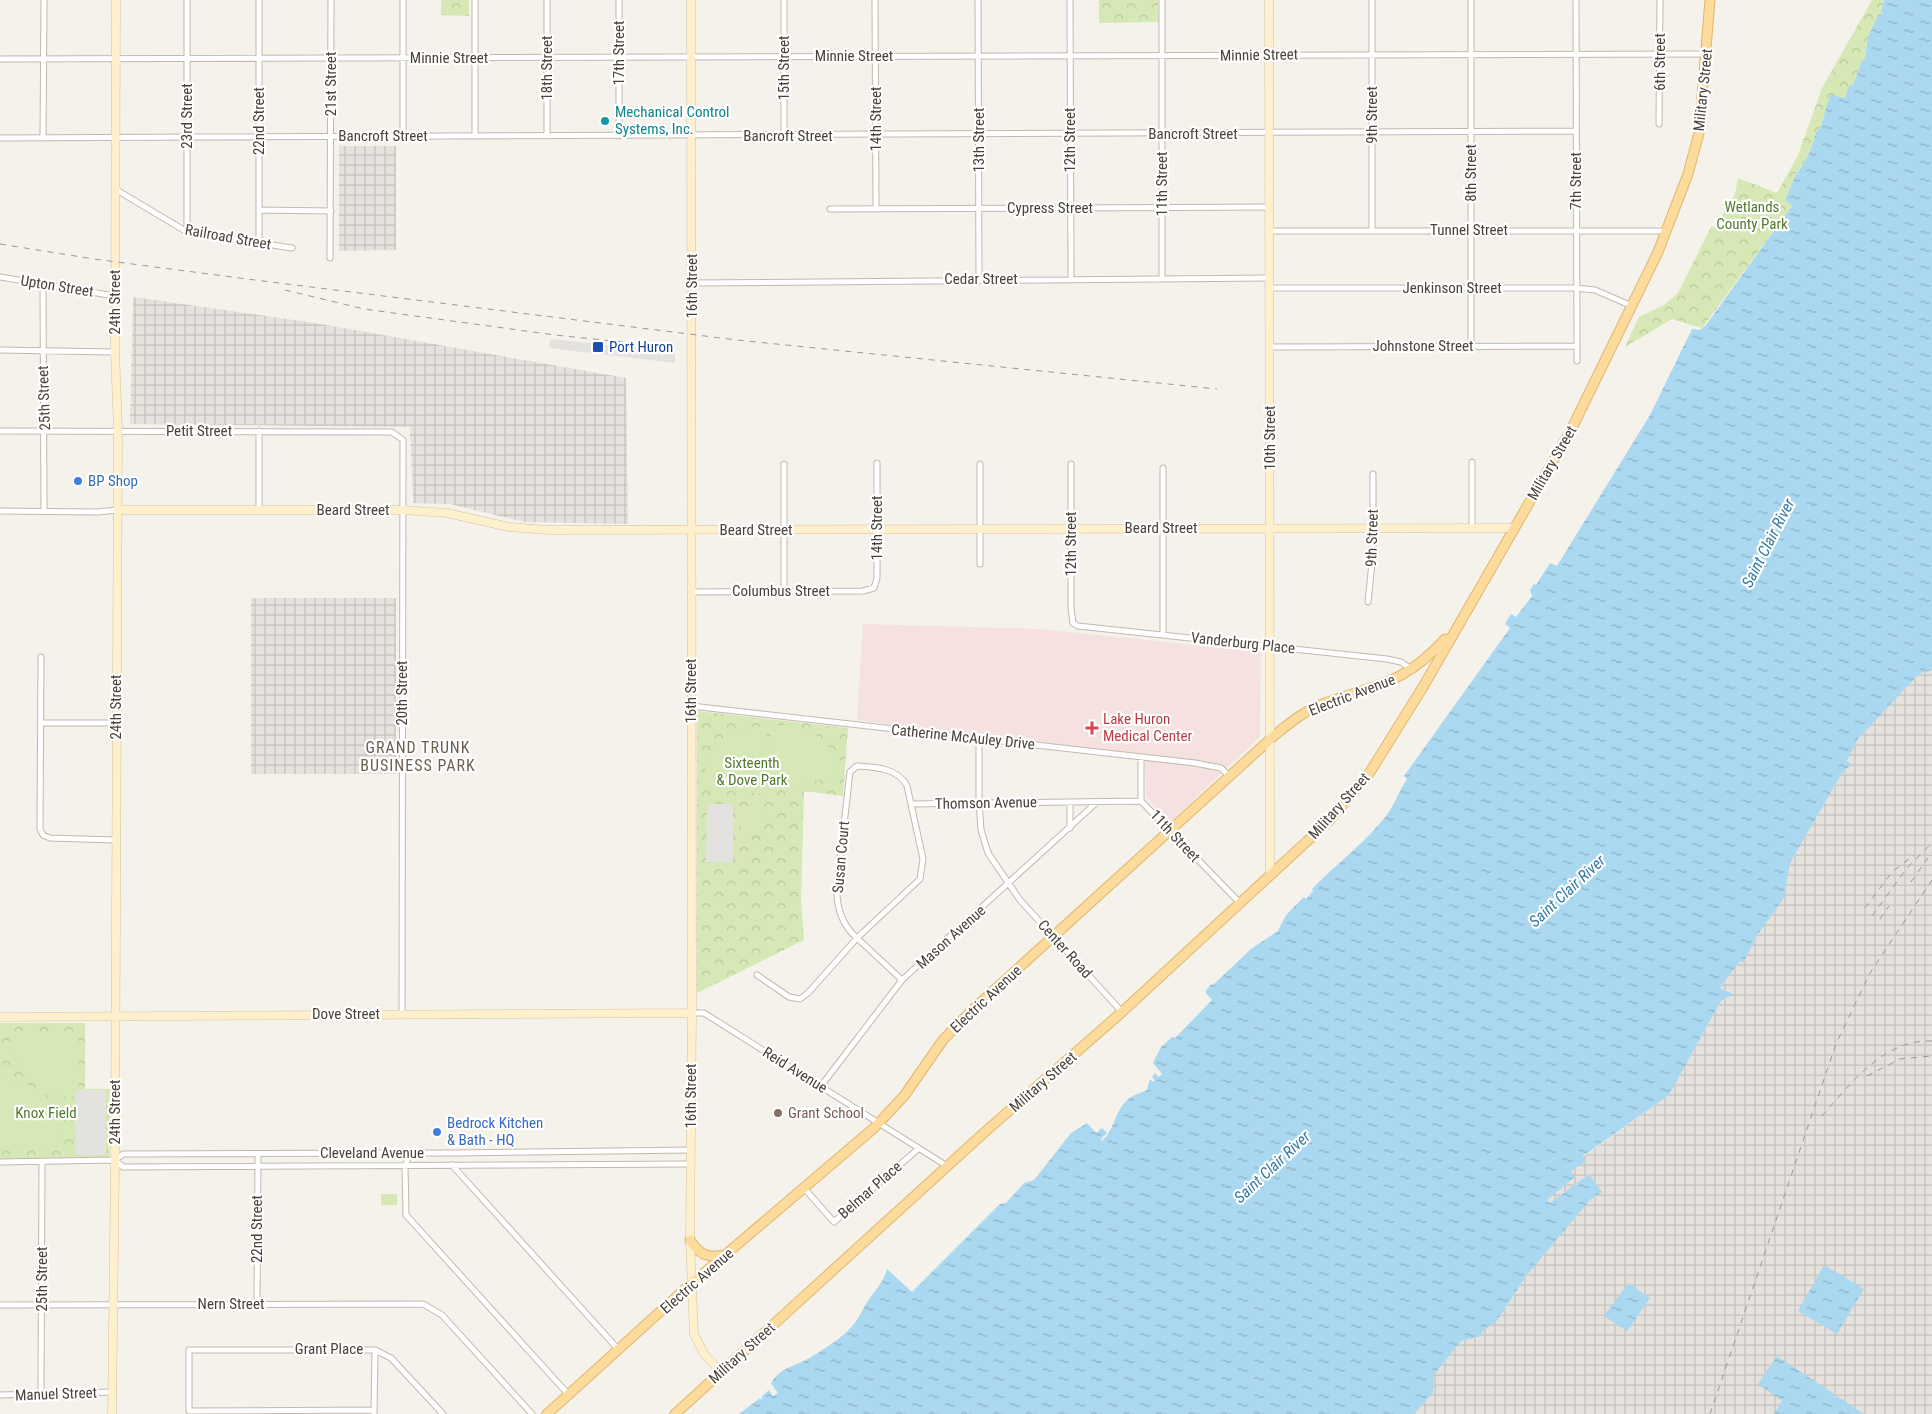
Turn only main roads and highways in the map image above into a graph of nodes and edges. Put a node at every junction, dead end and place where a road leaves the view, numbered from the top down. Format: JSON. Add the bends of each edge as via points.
{"nodes":[{"id":1,"x":1710,"y":0,"type":"edge"},
{"id":2,"x":1455,"y":628,"type":"junction"},
{"id":3,"x":1414,"y":668,"type":"junction"},
{"id":4,"x":1423,"y":687,"type":"junction"},
{"id":5,"x":690,"y":1240,"type":"road end"},
{"id":6,"x":727,"y":1255,"type":"junction"},
{"id":7,"x":547,"y":1414,"type":"edge"},
{"id":8,"x":675,"y":1414,"type":"edge"}],
"edges":[{"from":1,"to":2,"type":"main road","name":"Military Street","via":[[1699,133],[1668,231],[1578,417]]},
{"from":2,"to":3,"type":"main road","name":"Electric Avenue","via":[[1432,654]]},
{"from":2,"to":4,"type":"main road","name":"Military Street"},
{"from":3,"to":4,"type":"main road","via":[[1423,678]]},
{"from":3,"to":6,"type":"main road","name":"Electric Avenue","via":[[1386,684],[1324,703],[1268,740],[953,1030],[904,1096],[878,1123]]},
{"from":4,"to":8,"type":"main road","name":"Military Street","via":[[1380,757],[1329,821]]},
{"from":5,"to":6,"type":"main road","via":[[704,1255]]},
{"from":6,"to":7,"type":"main road","name":"Electric Avenue"}]}
